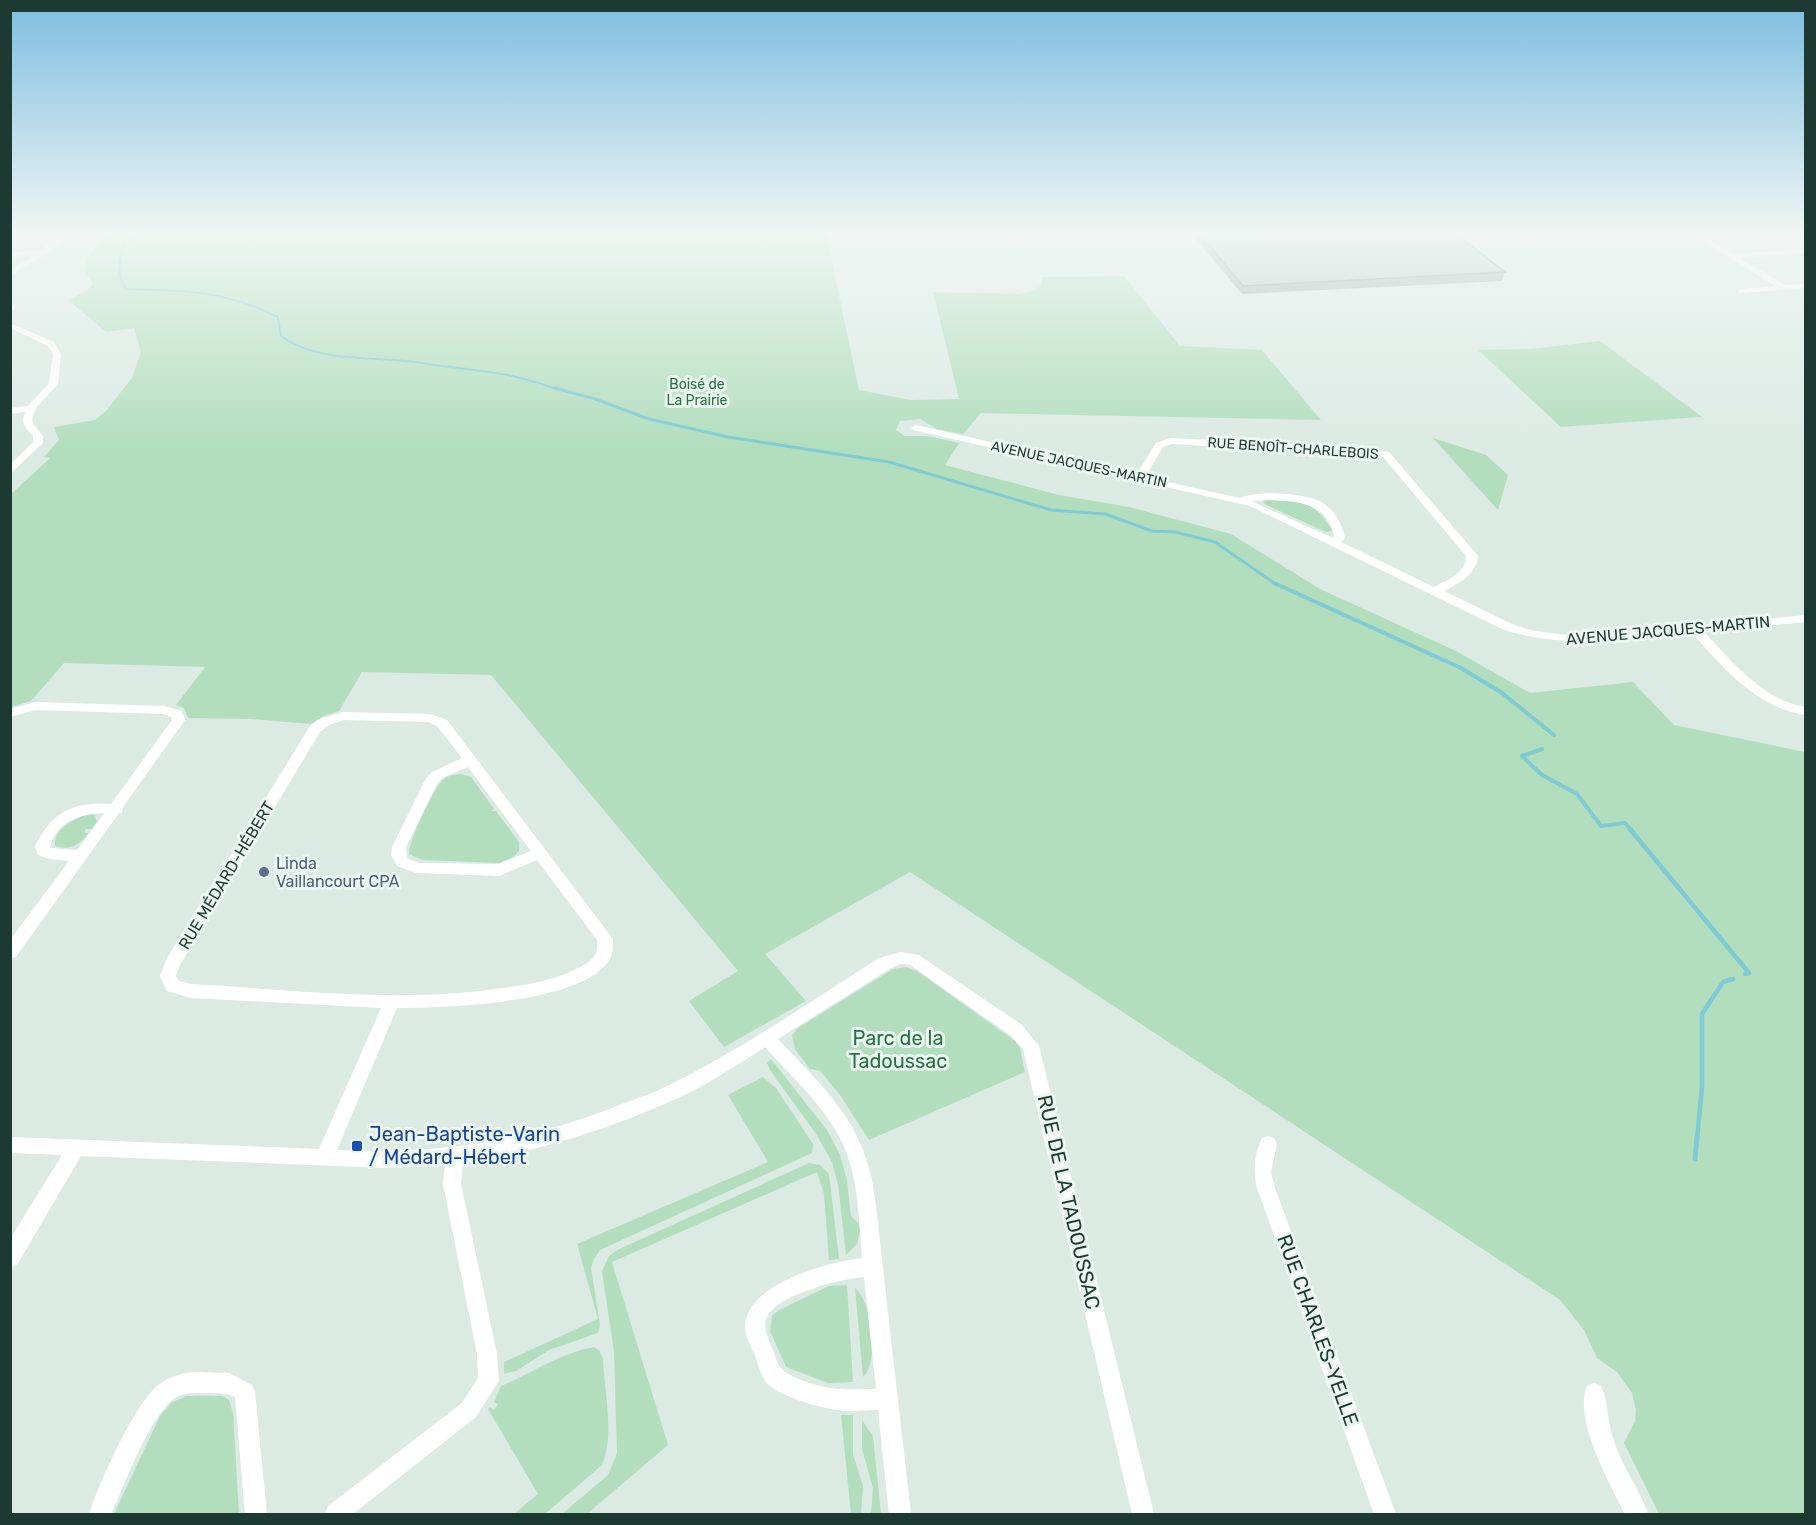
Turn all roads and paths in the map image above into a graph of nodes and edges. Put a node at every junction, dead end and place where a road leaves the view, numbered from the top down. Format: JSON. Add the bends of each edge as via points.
{"nodes":[{"id":1,"x":10,"y":305,"type":"edge"},
{"id":2,"x":10,"y":310,"type":"edge"},
{"id":3,"x":10,"y":317,"type":"edge"},
{"id":4,"x":10,"y":325,"type":"edge"},
{"id":5,"x":22,"y":329,"type":"junction"},
{"id":6,"x":30,"y":409,"type":"junction"},
{"id":7,"x":10,"y":411,"type":"edge"},
{"id":8,"x":916,"y":428,"type":"dead end"},
{"id":9,"x":10,"y":471,"type":"edge"},
{"id":10,"x":1140,"y":477,"type":"junction"},
{"id":11,"x":1242,"y":501,"type":"junction"},
{"id":12,"x":1335,"y":542,"type":"junction"},
{"id":13,"x":1436,"y":591,"type":"junction"},
{"id":14,"x":1806,"y":618,"type":"edge"},
{"id":15,"x":1695,"y":629,"type":"junction"},
{"id":16,"x":1806,"y":711,"type":"edge"},
{"id":17,"x":10,"y":713,"type":"edge"},
{"id":18,"x":470,"y":760,"type":"junction"},
{"id":19,"x":117,"y":809,"type":"junction"},
{"id":20,"x":540,"y":853,"type":"junction"},
{"id":21,"x":81,"y":856,"type":"junction"},
{"id":22,"x":10,"y":953,"type":"edge"},
{"id":23,"x":392,"y":999,"type":"junction"},
{"id":24,"x":766,"y":1036,"type":"junction"},
{"id":25,"x":1268,"y":1144,"type":"dead end"},
{"id":26,"x":10,"y":1145,"type":"edge"},
{"id":27,"x":76,"y":1148,"type":"junction"},
{"id":28,"x":454,"y":1156,"type":"junction"},
{"id":29,"x":325,"y":1157,"type":"junction"},
{"id":30,"x":10,"y":1258,"type":"edge"},
{"id":31,"x":873,"y":1266,"type":"junction"},
{"id":32,"x":1594,"y":1393,"type":"dead end"},
{"id":33,"x":886,"y":1399,"type":"junction"},
{"id":34,"x":100,"y":1515,"type":"edge"},
{"id":35,"x":256,"y":1515,"type":"edge"},
{"id":36,"x":336,"y":1515,"type":"edge"},
{"id":37,"x":900,"y":1515,"type":"edge"},
{"id":38,"x":1143,"y":1515,"type":"edge"},
{"id":39,"x":1385,"y":1515,"type":"edge"},
{"id":40,"x":1637,"y":1515,"type":"edge"}],
"edges":[{"from":1,"to":2,"type":"street"},
{"from":3,"to":5,"type":"street"},
{"from":4,"to":5,"type":"street"},
{"from":5,"to":6,"type":"street","via":[[51,344],[57,354],[52,387]]},
{"from":6,"to":7,"type":"street"},
{"from":6,"to":9,"type":"street","via":[[27,423],[38,443]]},
{"from":8,"to":10,"type":"street","name":"AVENUE JACQUES-MARTIN"},
{"from":10,"to":11,"type":"street","name":"AVENUE JACQUES-MARTIN"},
{"from":10,"to":13,"type":"street","name":"RUE BENOÎT-CHARLEBOIS","via":[[1159,445],[1171,441],[1386,454],[1472,556],[1469,568]]},
{"from":11,"to":12,"type":"street","name":"AVENUE JACQUES-MARTIN"},
{"from":11,"to":12,"type":"street","name":"AVENUE JACQUES-MARTIN","via":[[1262,497],[1316,503],[1340,532]]},
{"from":12,"to":13,"type":"street","name":"AVENUE JACQUES-MARTIN"},
{"from":13,"to":15,"type":"street","name":"AVENUE JACQUES-MARTIN","via":[[1508,627],[1550,638],[1591,639]]},
{"from":14,"to":15,"type":"street","name":"AVENUE JACQUES-MARTIN"},
{"from":15,"to":16,"type":"street","via":[[1767,699],[1790,710]]},
{"from":17,"to":19,"type":"street","via":[[35,706],[164,710],[177,714],[177,724]]},
{"from":18,"to":20,"type":"street","name":"RUE MÉDARD-HÉBERT"},
{"from":18,"to":20,"type":"street","via":[[431,781],[399,847],[402,862],[416,868],[492,870],[508,868]]},
{"from":18,"to":23,"type":"street","name":"RUE MÉDARD-HÉBERT","via":[[442,723],[430,718],[343,716],[319,726],[168,976],[173,986],[184,991]]},
{"from":19,"to":21,"type":"street"},
{"from":19,"to":21,"type":"street","via":[[86,808],[72,812],[42,846],[49,854]]},
{"from":20,"to":23,"type":"street","name":"RUE MÉDARD-HÉBERT","via":[[605,939],[605,956],[597,966],[558,983],[504,995]]},
{"from":21,"to":22,"type":"street"},
{"from":23,"to":29,"type":"street"},
{"from":24,"to":28,"type":"street","via":[[703,1076],[628,1112],[546,1138]]},
{"from":24,"to":31,"type":"street","via":[[837,1117],[850,1138],[861,1172]]},
{"from":24,"to":38,"type":"street","name":"RUE DE LA TADOUSSAC","via":[[885,963],[900,958],[920,962],[1016,1030],[1031,1046]]},
{"from":25,"to":39,"type":"street","name":"RUE CHARLES-YELLE","via":[[1262,1172],[1266,1188]]},
{"from":26,"to":27,"type":"street"},
{"from":27,"to":29,"type":"street"},
{"from":27,"to":30,"type":"street"},
{"from":28,"to":29,"type":"street","via":[[387,1160]]},
{"from":28,"to":36,"type":"street","via":[[452,1184],[487,1354],[489,1381],[469,1410]]},
{"from":31,"to":33,"type":"street"},
{"from":31,"to":33,"type":"street","via":[[832,1272],[770,1299],[759,1310],[755,1326],[769,1368],[778,1381],[837,1400]]},
{"from":32,"to":40,"type":"street","via":[[1601,1442]]},
{"from":33,"to":37,"type":"street"},
{"from":34,"to":35,"type":"street","via":[[152,1407],[170,1389],[194,1382],[229,1383],[245,1392]]}]}
